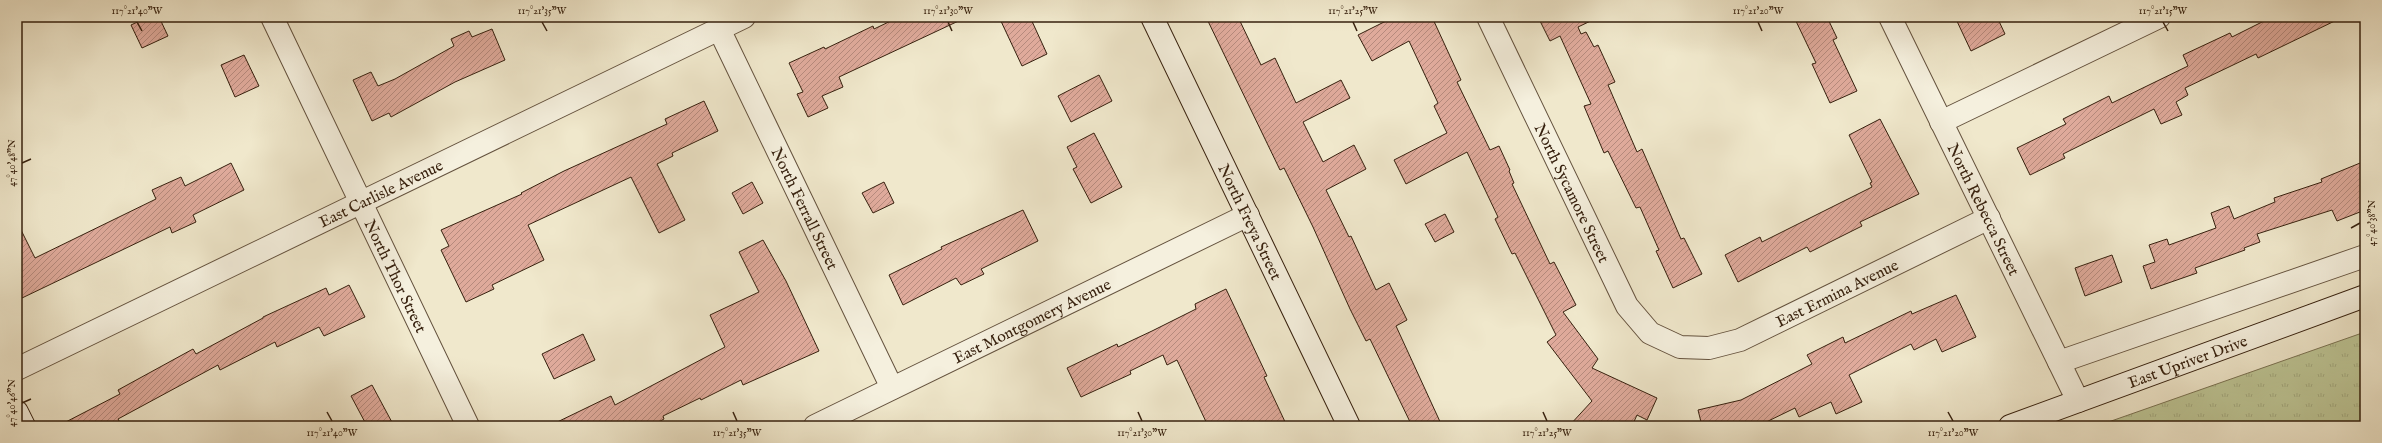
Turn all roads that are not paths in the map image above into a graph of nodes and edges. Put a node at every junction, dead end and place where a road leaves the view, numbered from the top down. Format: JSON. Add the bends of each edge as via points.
{"nodes":[{"id":1,"x":272,"y":17,"type":"edge"},
{"id":2,"x":744,"y":17,"type":"edge"},
{"id":3,"x":1152,"y":17,"type":"edge"},
{"id":4,"x":1488,"y":17,"type":"edge"},
{"id":5,"x":1890,"y":17,"type":"edge"},
{"id":6,"x":2159,"y":17,"type":"edge"},
{"id":7,"x":719,"y":29,"type":"junction"},
{"id":8,"x":1941,"y":122,"type":"junction"},
{"id":9,"x":361,"y":202,"type":"junction"},
{"id":10,"x":1248,"y":215,"type":"junction"},
{"id":11,"x":1989,"y":218,"type":"junction"},
{"id":12,"x":2365,"y":256,"type":"edge"},
{"id":13,"x":2365,"y":296,"type":"edge"},
{"id":14,"x":1680,"y":347,"type":"joint"},
{"id":15,"x":2059,"y":362,"type":"junction"},
{"id":16,"x":17,"y":369,"type":"edge"},
{"id":17,"x":892,"y":388,"type":"junction"},
{"id":18,"x":2078,"y":401,"type":"junction"},
{"id":19,"x":17,"y":412,"type":"edge"},
{"id":20,"x":24,"y":426,"type":"edge"},
{"id":21,"x":468,"y":426,"type":"edge"},
{"id":22,"x":815,"y":426,"type":"edge"},
{"id":23,"x":1349,"y":426,"type":"edge"},
{"id":24,"x":2010,"y":426,"type":"edge"}],
"edges":[{"from":1,"to":9,"type":"street","name":"North Thor Street"},
{"from":2,"to":7,"type":"street","name":"East Carlisle Avenue"},
{"from":3,"to":10,"type":"street","name":"North Freya Street"},
{"from":4,"to":14,"type":"street","name":"North Sycamore Street","via":[[1627,306],[1650,334]]},
{"from":5,"to":8,"type":"street","name":"North Rebecca Street"},
{"from":6,"to":8,"type":"street"},
{"from":7,"to":9,"type":"street","name":"East Carlisle Avenue"},
{"from":7,"to":17,"type":"street","name":"North Ferrall Street"},
{"from":8,"to":11,"type":"street","name":"North Rebecca Street"},
{"from":9,"to":16,"type":"street","name":"East Carlisle Avenue"},
{"from":9,"to":21,"type":"street","name":"North Thor Street"},
{"from":10,"to":17,"type":"street","name":"East Montgomery Avenue"},
{"from":10,"to":23,"type":"street","name":"North Freya Street"},
{"from":11,"to":14,"type":"street","name":"East Ermina Avenue","via":[[1740,340],[1709,348]]},
{"from":11,"to":15,"type":"street","name":"North Rebecca Street"},
{"from":12,"to":15,"type":"street"},
{"from":13,"to":18,"type":"street","name":"East Upriver Drive"},
{"from":15,"to":18,"type":"street","name":"North Rebecca Street"},
{"from":17,"to":22,"type":"street","name":"East Montgomery Avenue"},
{"from":18,"to":24,"type":"street","name":"East Upriver Drive"},
{"from":19,"to":20,"type":"street"}]}
